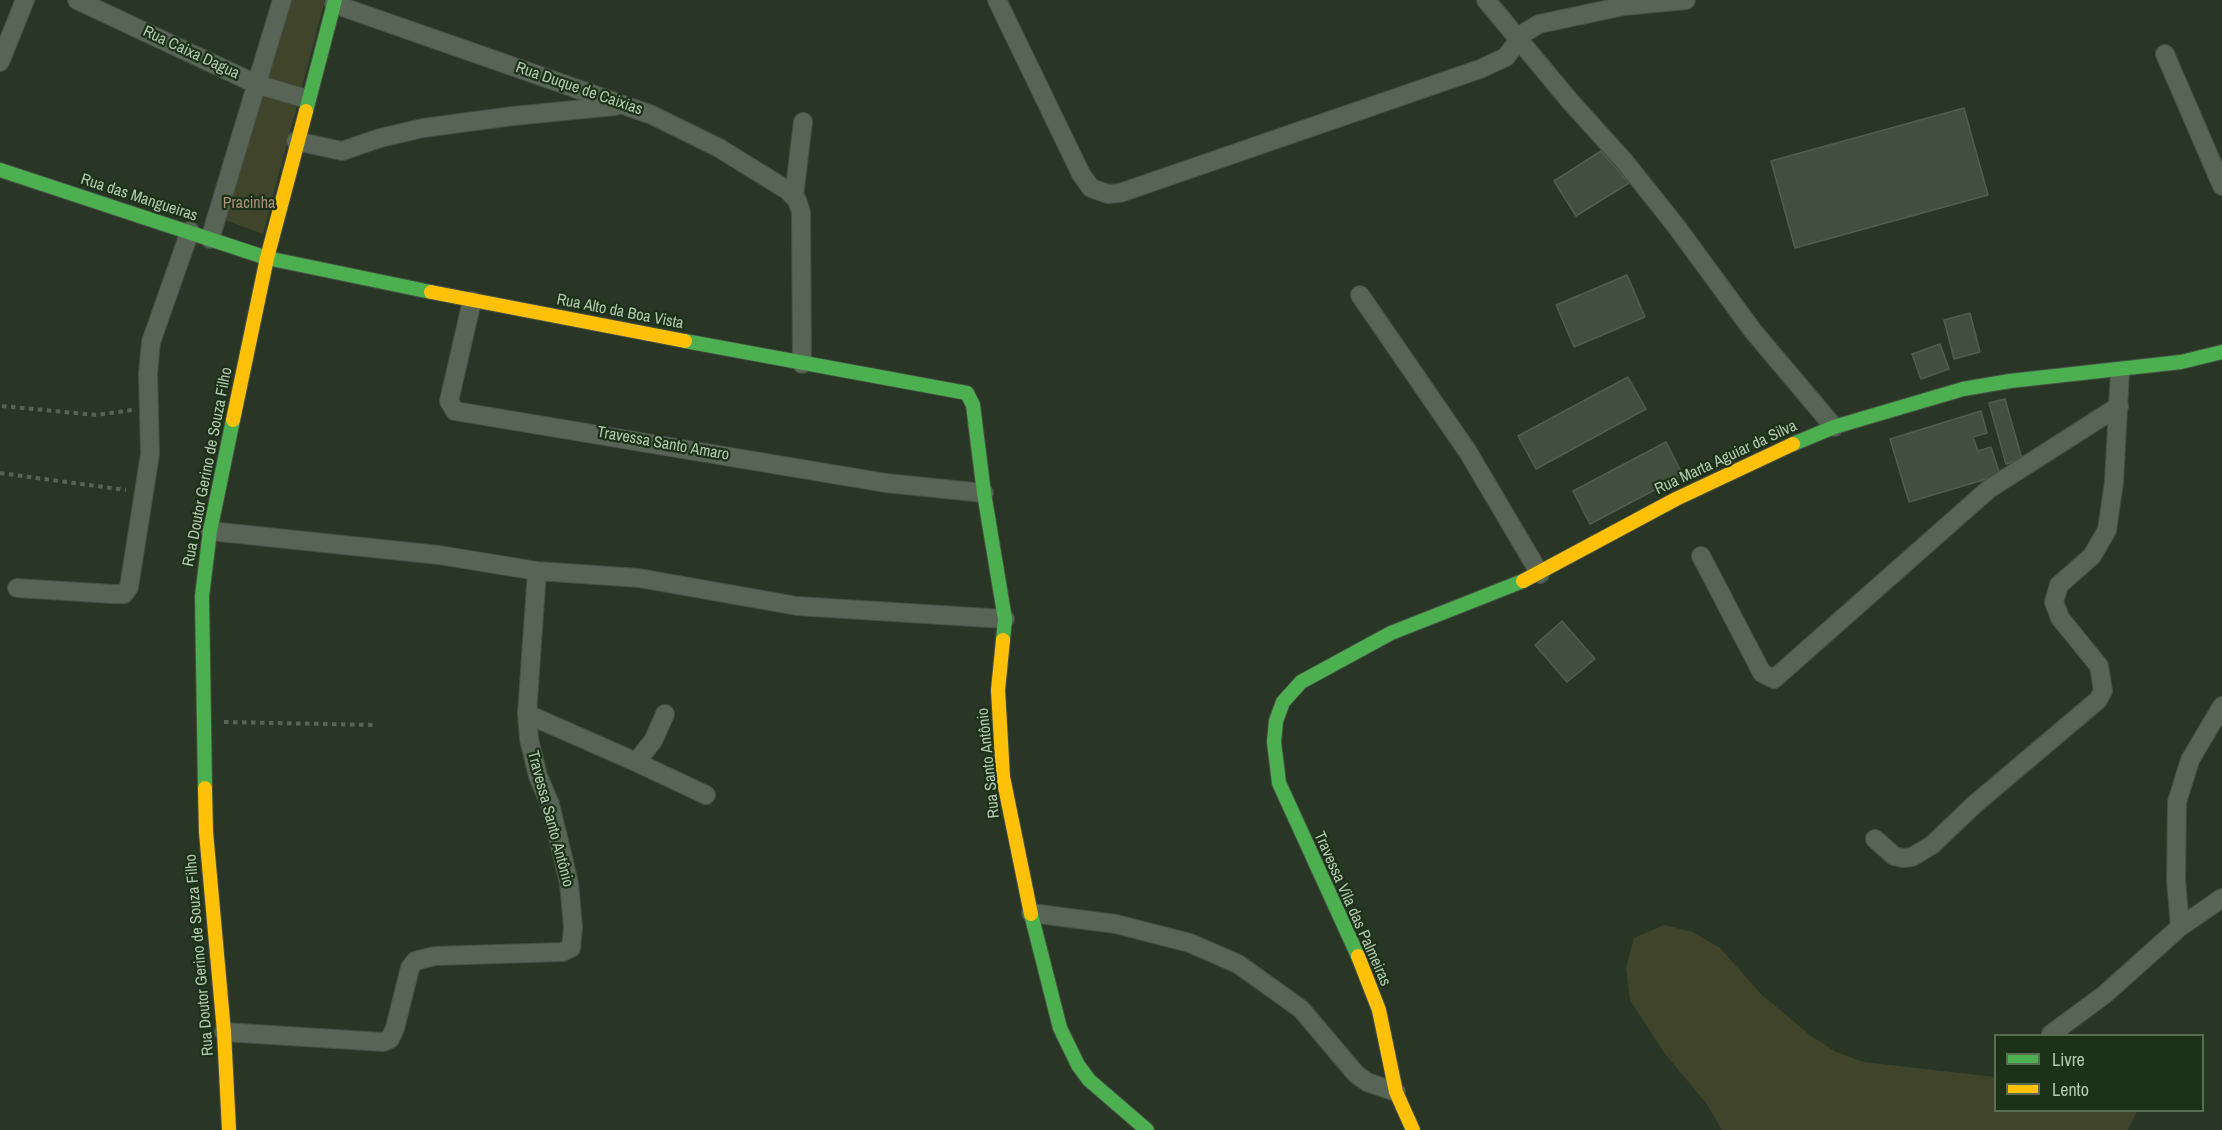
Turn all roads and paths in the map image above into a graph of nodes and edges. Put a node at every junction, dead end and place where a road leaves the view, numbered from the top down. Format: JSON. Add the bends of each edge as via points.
{"nodes":[{"id":1,"x":25,"y":0,"type":"edge"},
{"id":2,"x":77,"y":0,"type":"edge"},
{"id":3,"x":282,"y":0,"type":"edge"},
{"id":4,"x":997,"y":0,"type":"edge"},
{"id":5,"x":1486,"y":0,"type":"edge"},
{"id":6,"x":1686,"y":0,"type":"edge"},
{"id":7,"x":334,"y":2,"type":"edge"},
{"id":8,"x":1623,"y":3,"type":"edge"},
{"id":9,"x":1519,"y":42,"type":"junction"},
{"id":10,"x":2165,"y":54,"type":"dead end"},
{"id":11,"x":0,"y":62,"type":"edge"},
{"id":12,"x":256,"y":84,"type":"junction"},
{"id":13,"x":308,"y":99,"type":"junction"},
{"id":14,"x":623,"y":105,"type":"junction"},
{"id":15,"x":803,"y":122,"type":"dead end"},
{"id":16,"x":296,"y":141,"type":"junction"},
{"id":17,"x":0,"y":170,"type":"edge"},
{"id":18,"x":2222,"y":186,"type":"edge"},
{"id":19,"x":797,"y":204,"type":"junction"},
{"id":20,"x":190,"y":231,"type":"junction"},
{"id":21,"x":210,"y":239,"type":"junction"},
{"id":22,"x":267,"y":258,"type":"junction"},
{"id":23,"x":1360,"y":295,"type":"dead end"},
{"id":24,"x":472,"y":301,"type":"junction"},
{"id":25,"x":2222,"y":352,"type":"edge"},
{"id":26,"x":802,"y":364,"type":"junction"},
{"id":27,"x":2120,"y":371,"type":"junction"},
{"id":28,"x":967,"y":393,"type":"joint"},
{"id":29,"x":2,"y":406,"type":"dead end"},
{"id":30,"x":2118,"y":406,"type":"junction"},
{"id":31,"x":110,"y":414,"type":"dead end"},
{"id":32,"x":1834,"y":427,"type":"junction"},
{"id":33,"x":0,"y":474,"type":"edge"},
{"id":34,"x":145,"y":493,"type":"junction"},
{"id":35,"x":984,"y":493,"type":"junction"},
{"id":36,"x":210,"y":531,"type":"junction"},
{"id":37,"x":1701,"y":556,"type":"dead end"},
{"id":38,"x":537,"y":572,"type":"junction"},
{"id":39,"x":1540,"y":574,"type":"junction"},
{"id":40,"x":17,"y":588,"type":"dead end"},
{"id":41,"x":1005,"y":620,"type":"junction"},
{"id":42,"x":1283,"y":702,"type":"joint"},
{"id":43,"x":2222,"y":706,"type":"edge"},
{"id":44,"x":527,"y":714,"type":"junction"},
{"id":45,"x":665,"y":714,"type":"dead end"},
{"id":46,"x":202,"y":721,"type":"junction"},
{"id":47,"x":377,"y":725,"type":"dead end"},
{"id":48,"x":636,"y":762,"type":"junction"},
{"id":49,"x":706,"y":795,"type":"dead end"},
{"id":50,"x":1875,"y":839,"type":"dead end"},
{"id":51,"x":2222,"y":898,"type":"edge"},
{"id":52,"x":1031,"y":913,"type":"junction"},
{"id":53,"x":2180,"y":927,"type":"junction"},
{"id":54,"x":224,"y":1032,"type":"junction"},
{"id":55,"x":2051,"y":1034,"type":"edge"},
{"id":56,"x":1396,"y":1092,"type":"junction"},
{"id":57,"x":229,"y":1130,"type":"edge"},
{"id":58,"x":1147,"y":1130,"type":"edge"},
{"id":59,"x":1413,"y":1130,"type":"edge"}],
"edges":[{"from":1,"to":11,"type":"street"},
{"from":2,"to":12,"type":"street","name":"Rua Caixa Dagua"},
{"from":3,"to":12,"type":"street"},
{"from":4,"to":9,"type":"street","via":[[1081,174],[1091,188],[1108,195],[1458,77],[1506,57]]},
{"from":5,"to":9,"type":"street"},
{"from":6,"to":8,"type":"street"},
{"from":7,"to":13,"type":"street","name":"Rua Doutor Gerino de Souza Filho"},
{"from":7,"to":14,"type":"street","name":"Rua Duque de Caixias"},
{"from":8,"to":9,"type":"street","via":[[1539,24],[1529,28]]},
{"from":9,"to":32,"type":"street","via":[[1625,162],[1758,337]]},
{"from":10,"to":18,"type":"street"},
{"from":12,"to":13,"type":"street","name":"Rua Caixa Dagua"},
{"from":12,"to":21,"type":"street"},
{"from":13,"to":16,"type":"street","name":"Rua Doutor Gerino de Souza Filho"},
{"from":14,"to":16,"type":"street","via":[[423,129],[342,151]]},
{"from":14,"to":19,"type":"street","name":"Rua Duque de Caixias","via":[[719,148]]},
{"from":15,"to":19,"type":"street"},
{"from":16,"to":22,"type":"street","name":"Rua Doutor Gerino de Souza Filho"},
{"from":17,"to":20,"type":"street","name":"Rua das Mangueiras"},
{"from":19,"to":26,"type":"street"},
{"from":20,"to":21,"type":"street","name":"Rua das Mangueiras"},
{"from":20,"to":34,"type":"street","via":[[151,342]]},
{"from":21,"to":22,"type":"street","name":"Rua das Mangueiras"},
{"from":22,"to":24,"type":"street","name":"Rua Alto da Boa Vista"},
{"from":22,"to":36,"type":"street","name":"Rua Doutor Gerino de Souza Filho"},
{"from":23,"to":39,"type":"street","via":[[1468,452]]},
{"from":24,"to":26,"type":"street","name":"Rua Alto da Boa Vista"},
{"from":24,"to":35,"type":"street","name":"Travessa Santo Amaro","via":[[450,401],[455,411],[886,483]]},
{"from":25,"to":27,"type":"street","name":"Rua Marta Aguiar da Silva"},
{"from":26,"to":28,"type":"street","name":"Rua Alto da Boa Vista"},
{"from":27,"to":30,"type":"street"},
{"from":27,"to":32,"type":"street","name":"Rua Marta Aguiar da Silva","via":[[1963,388]]},
{"from":28,"to":35,"type":"street","name":"Rua Santo Antônio","via":[[973,405]]},
{"from":29,"to":31,"type":"path"},
{"from":30,"to":37,"type":"street","via":[[1989,489],[1774,679],[1762,673]]},
{"from":30,"to":50,"type":"street","via":[[2108,530],[2092,556],[2054,593],[2056,612],[2099,666],[2103,691],[2098,700],[1932,845],[1912,857],[1894,856]]},
{"from":32,"to":39,"type":"street","name":"Rua Marta Aguiar da Silva","via":[[1676,499]]},
{"from":33,"to":34,"type":"path"},
{"from":34,"to":40,"type":"street","via":[[127,591],[103,594]]},
{"from":35,"to":41,"type":"street","name":"Rua Santo Antônio"},
{"from":36,"to":38,"type":"street","via":[[439,555]]},
{"from":36,"to":46,"type":"street","name":"Rua Doutor Gerino de Souza Filho","via":[[202,596]]},
{"from":38,"to":41,"type":"street","via":[[639,578],[797,606]]},
{"from":38,"to":44,"type":"street","name":"Travessa Santo Antônio"},
{"from":39,"to":42,"type":"street","name":"Rua Marta Aguiar da Silva","via":[[1391,633],[1301,682]]},
{"from":41,"to":52,"type":"street","name":"Rua Santo Antônio","via":[[998,690],[1001,754]]},
{"from":42,"to":56,"type":"street","name":"Travessa Vila das Palmeiras","via":[[1274,742],[1280,783],[1379,1010]]},
{"from":43,"to":53,"type":"street","via":[[2190,760],[2177,801]]},
{"from":44,"to":48,"type":"street"},
{"from":44,"to":54,"type":"street","name":"Travessa Santo Antônio","via":[[532,756],[550,804],[569,882],[571,948],[562,952],[435,956],[415,961],[409,970],[395,1028],[390,1039],[383,1042]]},
{"from":45,"to":48,"type":"street","via":[[653,741]]},
{"from":46,"to":47,"type":"path"},
{"from":46,"to":54,"type":"street","name":"Rua Doutor Gerino de Souza Filho","via":[[206,832]]},
{"from":48,"to":49,"type":"street"},
{"from":51,"to":53,"type":"street"},
{"from":52,"to":56,"type":"street","via":[[1116,924],[1190,943],[1238,964],[1301,1009],[1356,1074]]},
{"from":52,"to":58,"type":"street","name":"Rua Santo Antônio","via":[[1060,1028],[1078,1065],[1089,1080]]},
{"from":53,"to":55,"type":"street","via":[[2104,995]]},
{"from":54,"to":57,"type":"street","name":"Rua Doutor Gerino de Souza Filho"},
{"from":56,"to":59,"type":"street","name":"Travessa Vila das Palmeiras"}]}
